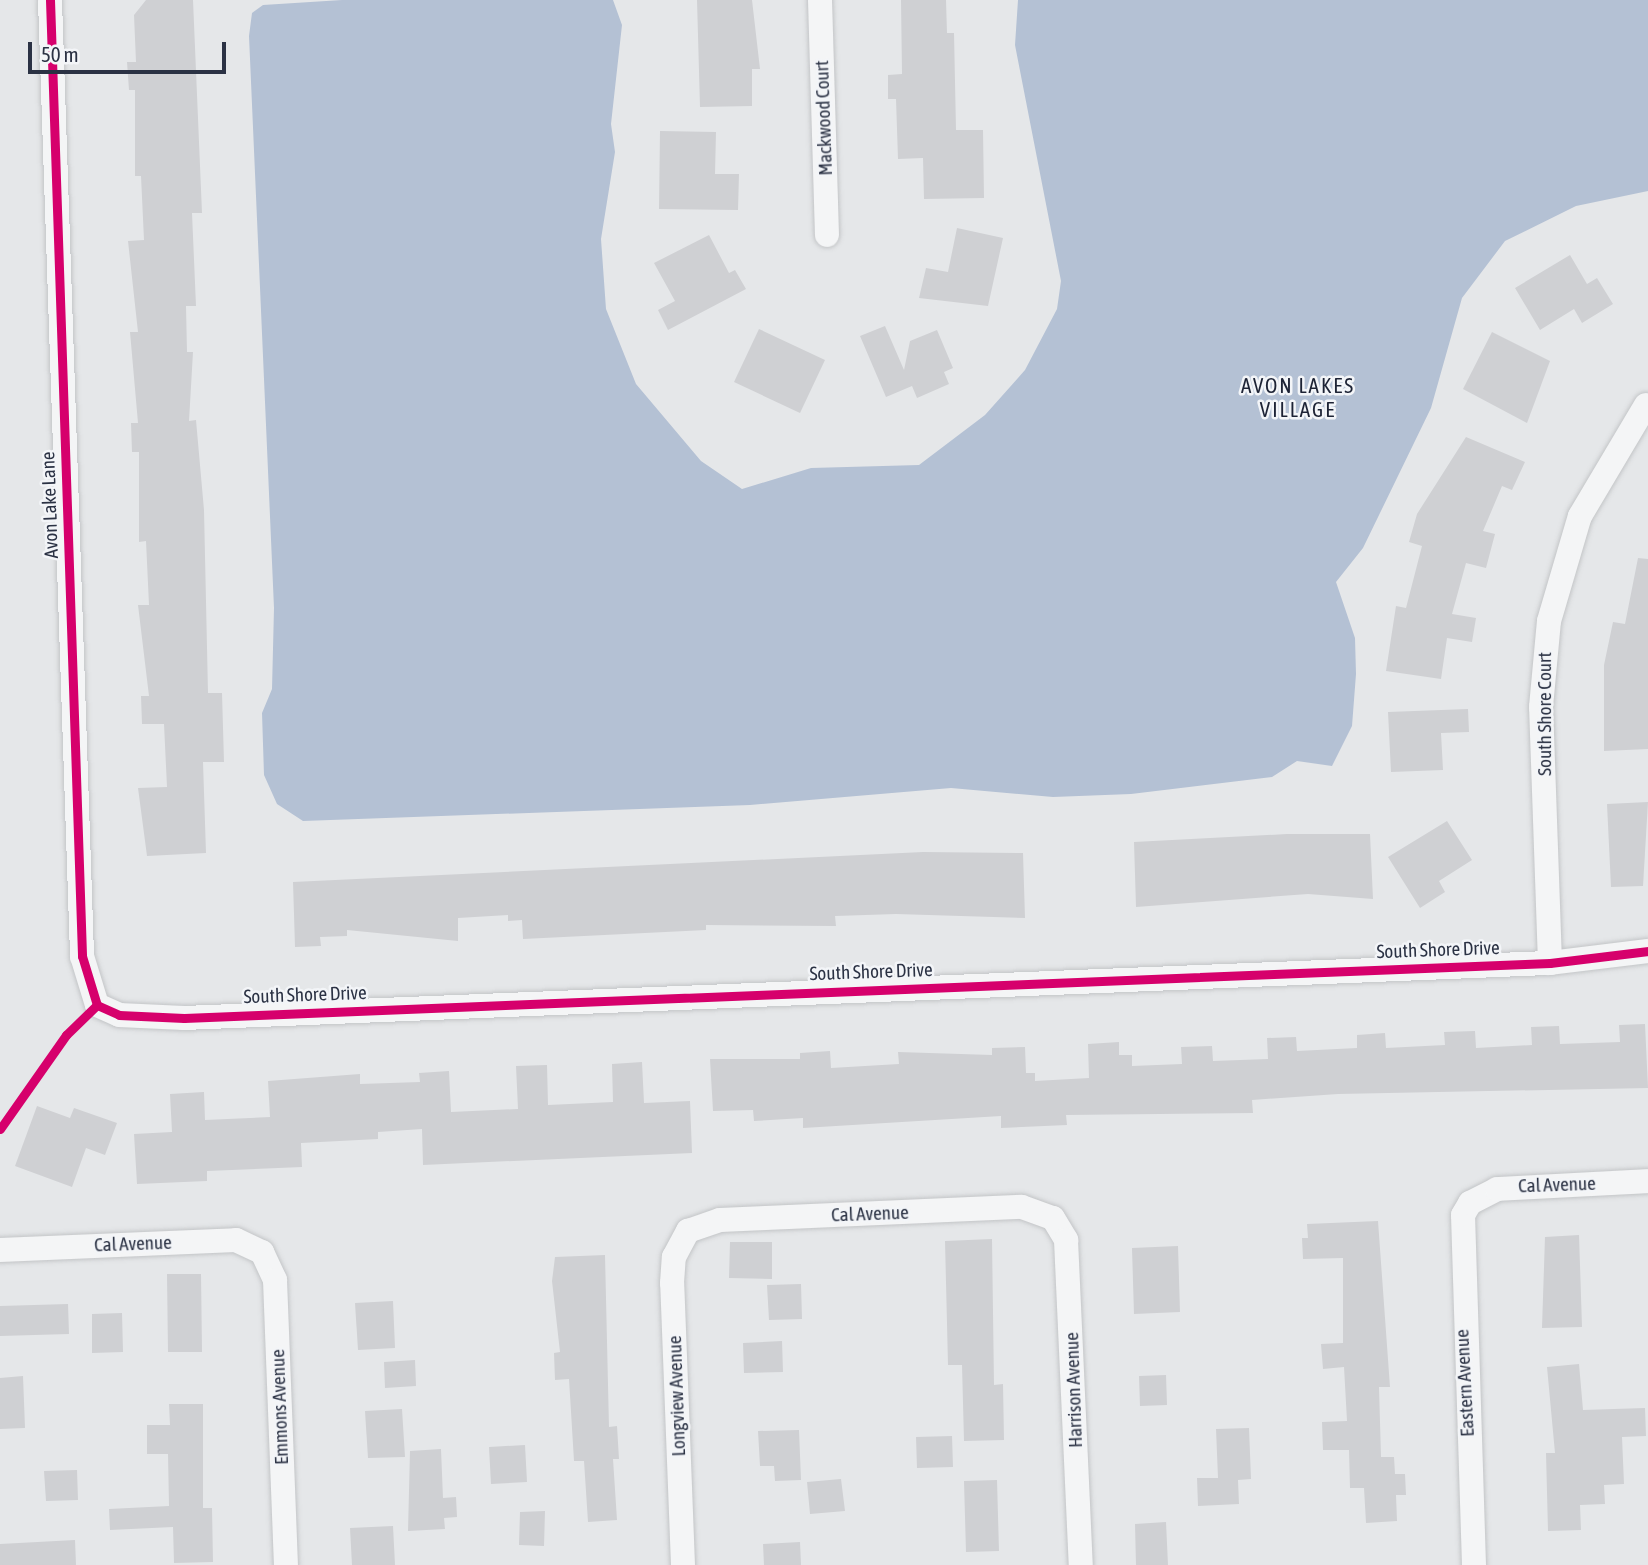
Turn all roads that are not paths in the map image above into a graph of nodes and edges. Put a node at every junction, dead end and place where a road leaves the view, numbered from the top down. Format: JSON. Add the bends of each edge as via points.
{"nodes":[{"id":1,"x":50,"y":0,"type":"edge"},
{"id":2,"x":820,"y":0,"type":"edge"},
{"id":3,"x":827,"y":236,"type":"dead end"},
{"id":4,"x":1646,"y":405,"type":"dead end"},
{"id":5,"x":1648,"y":951,"type":"edge"},
{"id":6,"x":1550,"y":963,"type":"junction"},
{"id":7,"x":97,"y":1006,"type":"joint"},
{"id":8,"x":1648,"y":1181,"type":"edge"},
{"id":9,"x":1470,"y":1203,"type":"joint"},
{"id":10,"x":1053,"y":1218,"type":"joint"},
{"id":11,"x":688,"y":1231,"type":"joint"},
{"id":12,"x":0,"y":1250,"type":"edge"},
{"id":13,"x":262,"y":1252,"type":"joint"},
{"id":14,"x":286,"y":1565,"type":"edge"},
{"id":15,"x":683,"y":1565,"type":"edge"},
{"id":16,"x":1081,"y":1565,"type":"edge"},
{"id":17,"x":1474,"y":1565,"type":"edge"}],
"edges":[{"from":1,"to":7,"type":"street","name":"Avon Lake Lane","via":[[82,956]]},
{"from":2,"to":3,"type":"street","name":"Mackwood Court"},
{"from":4,"to":6,"type":"street","name":"South Shore Court","via":[[1580,516],[1549,621],[1541,707]]},
{"from":5,"to":6,"type":"street","name":"South Shore Drive"},
{"from":6,"to":7,"type":"street","name":"South Shore Drive","via":[[184,1018],[118,1015]]},
{"from":8,"to":9,"type":"street","name":"Cal Avenue","via":[[1508,1187]]},
{"from":9,"to":17,"type":"street","name":"Eastern Avenue","via":[[1459,1245]]},
{"from":10,"to":11,"type":"street","name":"Cal Avenue","via":[[1022,1207],[720,1220]]},
{"from":10,"to":16,"type":"street","name":"Harrison Avenue","via":[[1068,1255]]},
{"from":11,"to":15,"type":"street","name":"Longview Avenue","via":[[674,1257],[672,1283]]},
{"from":12,"to":13,"type":"street","name":"Cal Avenue","via":[[236,1240]]},
{"from":13,"to":14,"type":"street","name":"Emmons Avenue","via":[[275,1280]]}]}
